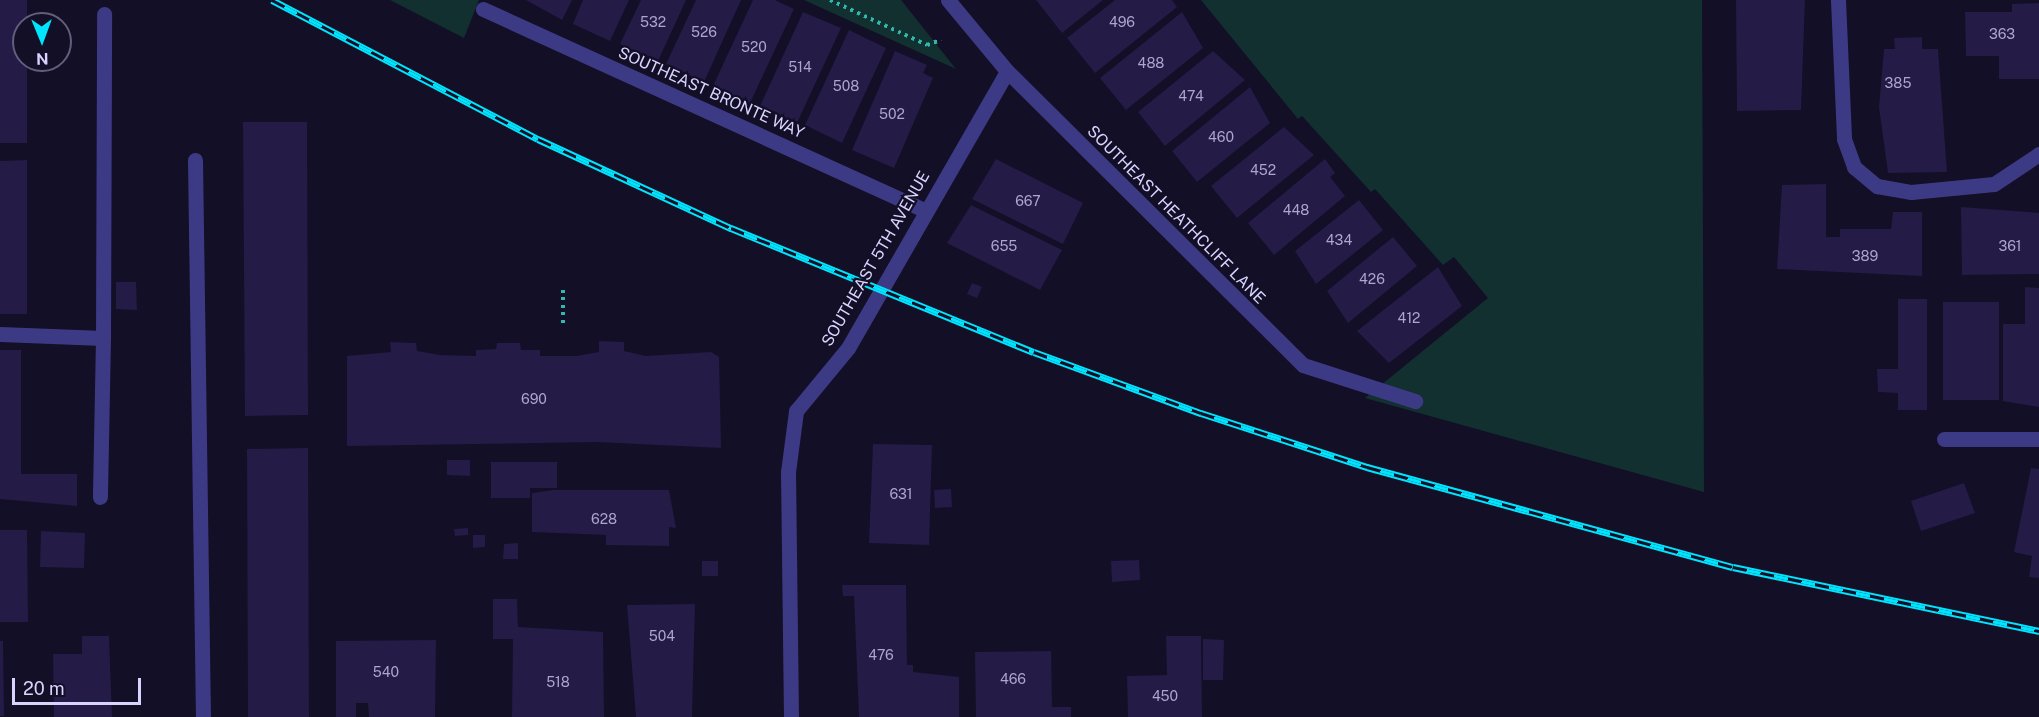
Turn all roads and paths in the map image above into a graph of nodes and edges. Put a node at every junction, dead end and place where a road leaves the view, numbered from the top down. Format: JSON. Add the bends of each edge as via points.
{"nodes":[{"id":1,"x":830,"y":0,"type":"edge"},
{"id":2,"x":948,"y":0,"type":"edge"},
{"id":3,"x":1838,"y":0,"type":"edge"},
{"id":4,"x":483,"y":9,"type":"dead end"},
{"id":5,"x":104,"y":14,"type":"dead end"},
{"id":6,"x":966,"y":21,"type":"junction"},
{"id":7,"x":1007,"y":71,"type":"junction"},
{"id":8,"x":2039,"y":154,"type":"edge"},
{"id":9,"x":195,"y":160,"type":"dead end"},
{"id":10,"x":925,"y":210,"type":"junction"},
{"id":11,"x":562,"y":290,"type":"dead end"},
{"id":12,"x":563,"y":324,"type":"dead end"},
{"id":13,"x":0,"y":334,"type":"edge"},
{"id":14,"x":103,"y":338,"type":"junction"},
{"id":15,"x":1415,"y":401,"type":"dead end"},
{"id":16,"x":1944,"y":438,"type":"dead end"},
{"id":17,"x":2039,"y":439,"type":"edge"},
{"id":18,"x":100,"y":497,"type":"dead end"},
{"id":19,"x":203,"y":717,"type":"edge"},
{"id":20,"x":791,"y":717,"type":"edge"}],
"edges":[{"from":1,"to":6,"type":"path","via":[[927,45]]},
{"from":2,"to":6,"type":"street","name":"SOUTHEAST HEATHCLIFF LANE"},
{"from":3,"to":8,"type":"street","via":[[1844,139],[1854,167],[1877,186],[1911,192],[1994,184]]},
{"from":4,"to":10,"type":"street","name":"SOUTHEAST BRONTE WAY"},
{"from":5,"to":14,"type":"street"},
{"from":6,"to":7,"type":"street","name":"SOUTHEAST HEATHCLIFF LANE"},
{"from":7,"to":10,"type":"street","name":"SOUTHEAST 5TH AVENUE"},
{"from":7,"to":15,"type":"street","name":"SOUTHEAST HEATHCLIFF LANE","via":[[1303,365]]},
{"from":9,"to":19,"type":"street"},
{"from":10,"to":20,"type":"street","name":"SOUTHEAST 5TH AVENUE","via":[[848,348],[796,411],[788,472]]},
{"from":11,"to":12,"type":"path"},
{"from":13,"to":14,"type":"street"},
{"from":14,"to":18,"type":"street"},
{"from":16,"to":17,"type":"street"}]}
